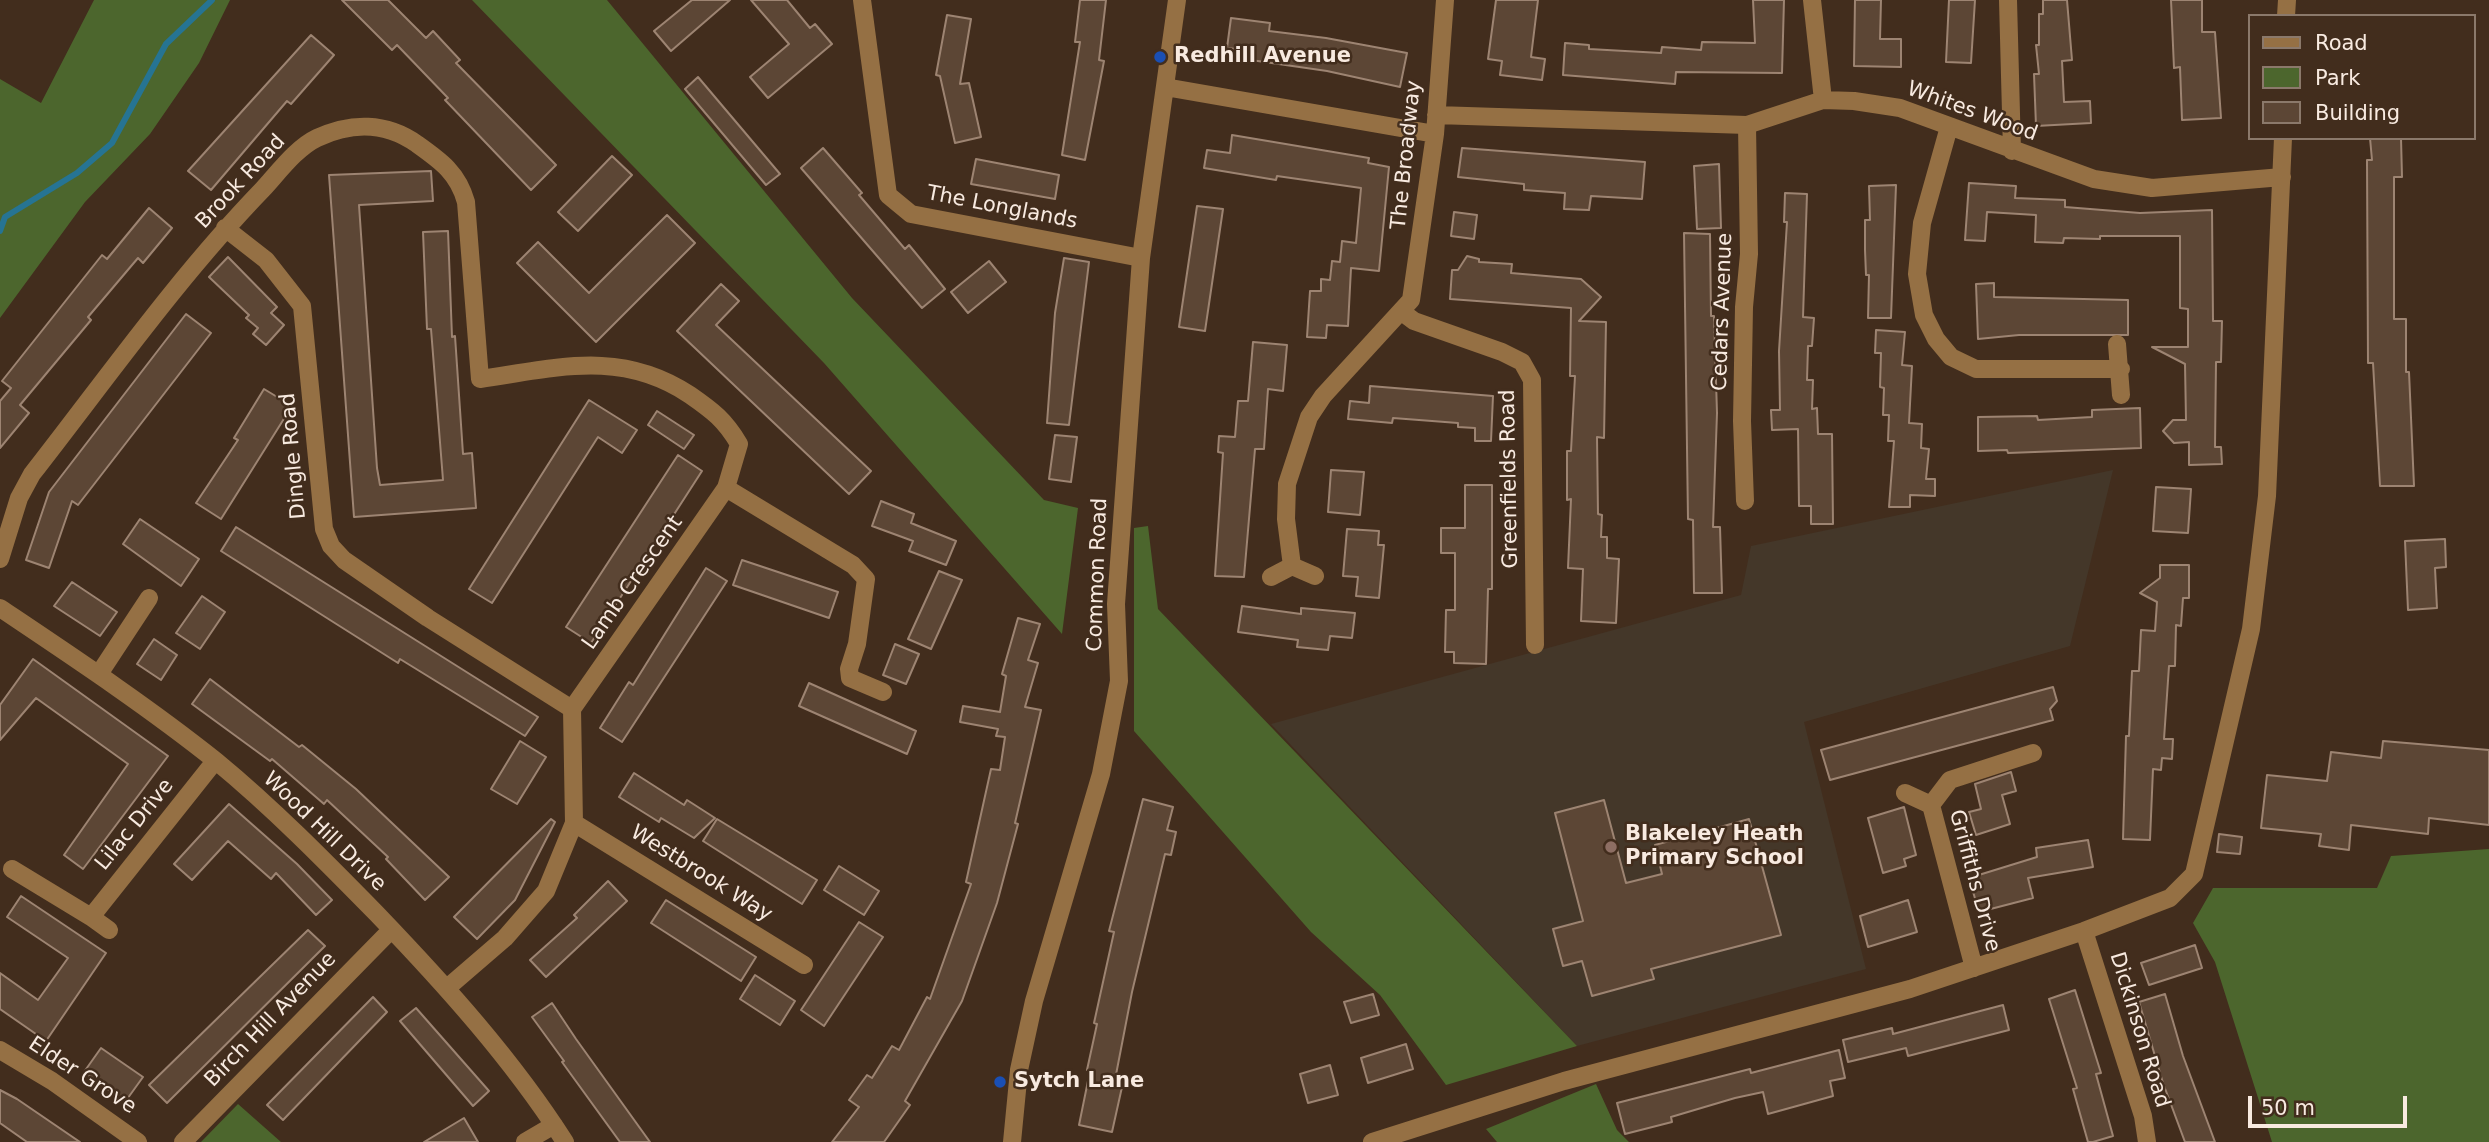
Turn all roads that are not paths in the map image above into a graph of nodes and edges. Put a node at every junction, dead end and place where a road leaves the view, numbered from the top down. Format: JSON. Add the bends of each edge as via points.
{"nodes":[{"id":1,"x":862,"y":0,"type":"edge"},
{"id":2,"x":1177,"y":0,"type":"edge"},
{"id":3,"x":1445,"y":0,"type":"edge"},
{"id":4,"x":1812,"y":0,"type":"edge"},
{"id":5,"x":2008,"y":0,"type":"edge"},
{"id":6,"x":1165,"y":87,"type":"junction"},
{"id":7,"x":1823,"y":100,"type":"junction"},
{"id":8,"x":1436,"y":115,"type":"junction"},
{"id":9,"x":1747,"y":125,"type":"junction"},
{"id":10,"x":1949,"y":127,"type":"junction"},
{"id":11,"x":1435,"y":134,"type":"junction"},
{"id":12,"x":2283,"y":140,"type":"edge"},
{"id":13,"x":2012,"y":151,"type":"junction"},
{"id":14,"x":2282,"y":177,"type":"junction"},
{"id":15,"x":225,"y":228,"type":"junction"},
{"id":16,"x":1141,"y":258,"type":"junction"},
{"id":17,"x":1402,"y":312,"type":"junction"},
{"id":18,"x":2117,"y":344,"type":"dead end"},
{"id":19,"x":2121,"y":369,"type":"junction"},
{"id":20,"x":481,"y":379,"type":"joint"},
{"id":21,"x":2122,"y":395,"type":"dead end"},
{"id":22,"x":726,"y":488,"type":"junction"},
{"id":23,"x":1745,"y":501,"type":"dead end"},
{"id":24,"x":0,"y":559,"type":"edge"},
{"id":25,"x":1292,"y":566,"type":"junction"},
{"id":26,"x":1315,"y":576,"type":"dead end"},
{"id":27,"x":1271,"y":578,"type":"dead end"},
{"id":28,"x":149,"y":598,"type":"dead end"},
{"id":29,"x":0,"y":608,"type":"edge"},
{"id":30,"x":1535,"y":645,"type":"dead end"},
{"id":31,"x":99,"y":674,"type":"junction"},
{"id":32,"x":883,"y":692,"type":"dead end"},
{"id":33,"x":572,"y":709,"type":"junction"},
{"id":34,"x":2033,"y":752,"type":"dead end"},
{"id":35,"x":215,"y":761,"type":"junction"},
{"id":36,"x":1905,"y":793,"type":"dead end"},
{"id":37,"x":1931,"y":805,"type":"junction"},
{"id":38,"x":574,"y":822,"type":"junction"},
{"id":39,"x":12,"y":869,"type":"dead end"},
{"id":40,"x":91,"y":916,"type":"junction"},
{"id":41,"x":109,"y":930,"type":"dead end"},
{"id":42,"x":391,"y":930,"type":"junction"},
{"id":43,"x":2084,"y":931,"type":"junction"},
{"id":44,"x":804,"y":965,"type":"dead end"},
{"id":45,"x":1974,"y":968,"type":"junction"},
{"id":46,"x":447,"y":988,"type":"junction"},
{"id":47,"x":0,"y":1050,"type":"edge"},
{"id":48,"x":554,"y":1125,"type":"junction"},
{"id":49,"x":138,"y":1142,"type":"edge"},
{"id":50,"x":183,"y":1142,"type":"edge"},
{"id":51,"x":525,"y":1142,"type":"edge"},
{"id":52,"x":565,"y":1142,"type":"edge"},
{"id":53,"x":1012,"y":1142,"type":"edge"},
{"id":54,"x":1372,"y":1142,"type":"edge"},
{"id":55,"x":2147,"y":1142,"type":"edge"}],
"edges":[{"from":1,"to":16,"type":"street","name":"The Longlands","via":[[888,195],[911,214]]},
{"from":2,"to":6,"type":"street","name":"Common Road"},
{"from":3,"to":8,"type":"street","name":"The Broadway"},
{"from":4,"to":7,"type":"street"},
{"from":5,"to":13,"type":"street"},
{"from":6,"to":11,"type":"street"},
{"from":6,"to":16,"type":"street","name":"Common Road"},
{"from":7,"to":9,"type":"street","name":"Whites Wood"},
{"from":7,"to":10,"type":"street","name":"Whites Wood","via":[[1900,108]]},
{"from":8,"to":9,"type":"street","name":"Whites Wood"},
{"from":8,"to":11,"type":"street","name":"The Broadway"},
{"from":9,"to":23,"type":"street","name":"Cedars Avenue"},
{"from":10,"to":13,"type":"street","name":"Whites Wood"},
{"from":10,"to":19,"type":"street","via":[[1922,222],[1917,274],[1924,315],[1936,339],[1951,357],[1976,369]]},
{"from":11,"to":17,"type":"street","name":"The Broadway","via":[[1415,282]]},
{"from":12,"to":14,"type":"street"},
{"from":13,"to":14,"type":"street","name":"Whites Wood","via":[[2094,179],[2152,188]]},
{"from":14,"to":43,"type":"street","via":[[2265,515],[2251,629],[2200,858],[2194,874],[2170,898]]},
{"from":15,"to":20,"type":"street","name":"Brook Road","via":[[314,139],[357,127],[401,132],[448,166],[461,184]]},
{"from":15,"to":24,"type":"street","name":"Brook Road","via":[[32,474],[19,498]]},
{"from":15,"to":33,"type":"street","name":"Dingle Road","via":[[266,260],[302,306],[324,530],[331,546],[428,618]]},
{"from":16,"to":53,"type":"street","name":"Common Road","via":[[1116,604],[1119,681],[1101,774],[1034,1001],[1019,1070]]},
{"from":17,"to":25,"type":"street","via":[[1309,417],[1287,484]]},
{"from":17,"to":30,"type":"street","name":"Greenfields Road","via":[[1414,321],[1522,362],[1532,380]]},
{"from":18,"to":19,"type":"street"},
{"from":19,"to":21,"type":"street"},
{"from":20,"to":22,"type":"street","name":"Lamb Crescent","via":[[615,365],[672,383],[725,421],[738,444]]},
{"from":22,"to":32,"type":"street","via":[[853,565],[866,579],[850,678]]},
{"from":22,"to":33,"type":"street","name":"Lamb Crescent"},
{"from":25,"to":26,"type":"street"},
{"from":25,"to":27,"type":"street"},
{"from":28,"to":31,"type":"street"},
{"from":29,"to":31,"type":"street","name":"Wood Hill Drive"},
{"from":31,"to":35,"type":"street","name":"Wood Hill Drive"},
{"from":33,"to":38,"type":"street"},
{"from":34,"to":37,"type":"street","name":"Griffiths Drive","via":[[1950,780]]},
{"from":35,"to":40,"type":"street","name":"Lilac Drive"},
{"from":35,"to":42,"type":"street","name":"Wood Hill Drive","via":[[304,839]]},
{"from":36,"to":37,"type":"street","name":"Griffiths Drive"},
{"from":37,"to":45,"type":"street","name":"Griffiths Drive"},
{"from":38,"to":44,"type":"street","name":"Westbrook Way"},
{"from":38,"to":46,"type":"street","via":[[546,891],[505,938]]},
{"from":39,"to":40,"type":"street"},
{"from":40,"to":41,"type":"street"},
{"from":42,"to":46,"type":"street","name":"Wood Hill Drive"},
{"from":42,"to":50,"type":"street","name":"Birch Hill Avenue"},
{"from":43,"to":45,"type":"street"},
{"from":43,"to":55,"type":"street","name":"Dickinson Road","via":[[2143,1116]]},
{"from":45,"to":54,"type":"street","via":[[1476,1107]]},
{"from":46,"to":48,"type":"street","name":"Wood Hill Drive"},
{"from":47,"to":49,"type":"street","name":"Elder Grove"},
{"from":48,"to":51,"type":"street"},
{"from":48,"to":52,"type":"street","name":"Wood Hill Drive"}]}
